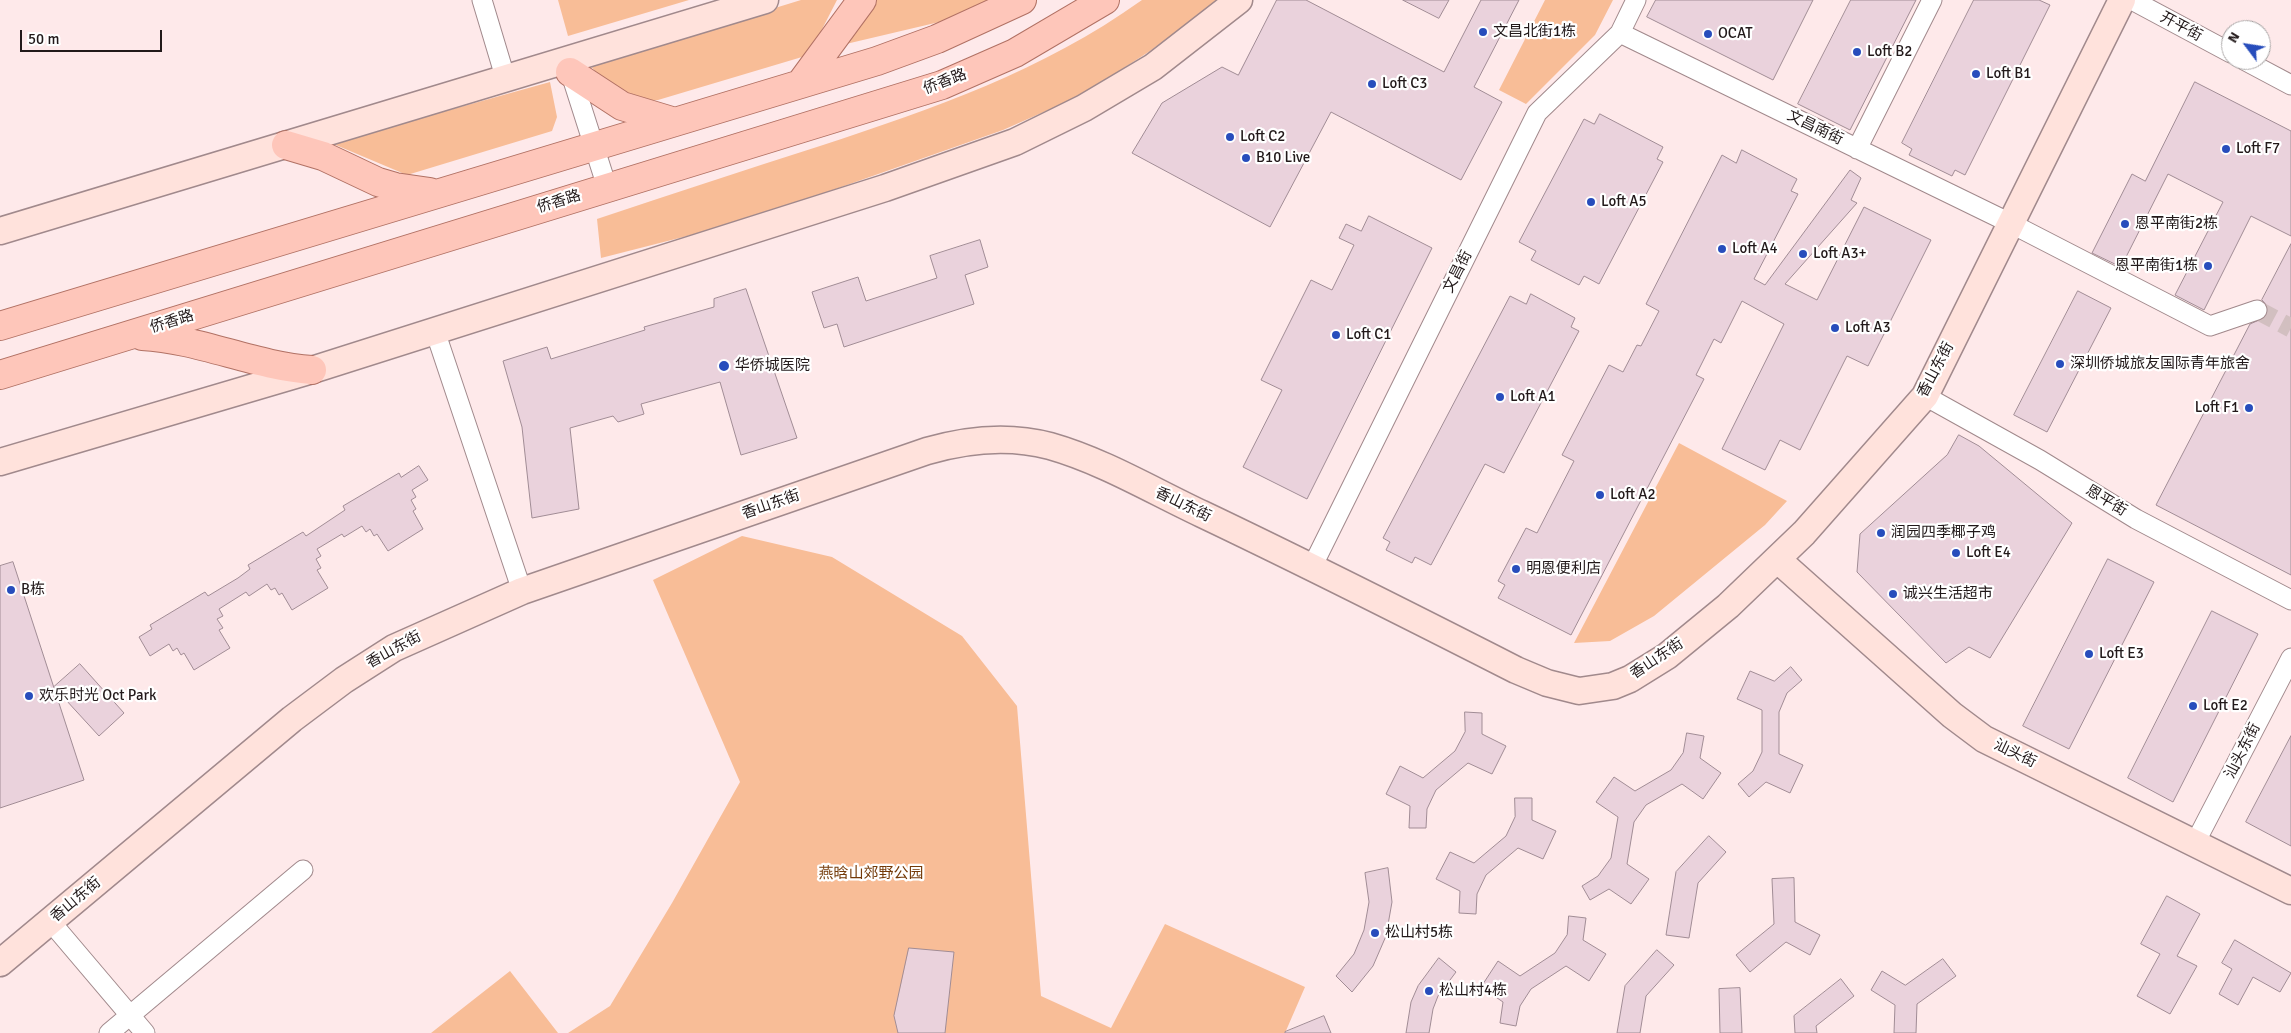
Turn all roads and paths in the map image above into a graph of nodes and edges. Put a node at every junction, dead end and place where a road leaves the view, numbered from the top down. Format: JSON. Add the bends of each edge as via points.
{"nodes":[{"id":1,"x":482,"y":0,"type":"edge"},
{"id":2,"x":765,"y":0,"type":"edge"},
{"id":3,"x":862,"y":0,"type":"edge"},
{"id":4,"x":1022,"y":0,"type":"edge"},
{"id":5,"x":1105,"y":0,"type":"edge"},
{"id":6,"x":1238,"y":0,"type":"edge"},
{"id":7,"x":1636,"y":0,"type":"edge"},
{"id":8,"x":1932,"y":0,"type":"edge"},
{"id":9,"x":2122,"y":0,"type":"edge"},
{"id":10,"x":2132,"y":0,"type":"edge"},
{"id":11,"x":1620,"y":33,"type":"junction"},
{"id":12,"x":2221,"y":48,"type":"edge"},
{"id":13,"x":568,"y":66,"type":"junction"},
{"id":14,"x":2263,"y":70,"type":"edge"},
{"id":15,"x":506,"y":80,"type":"junction"},
{"id":16,"x":801,"y":83,"type":"junction"},
{"id":17,"x":2291,"y":85,"type":"edge"},
{"id":18,"x":678,"y":121,"type":"junction"},
{"id":19,"x":286,"y":145,"type":"junction"},
{"id":20,"x":594,"y":146,"type":"junction"},
{"id":21,"x":1857,"y":149,"type":"junction"},
{"id":22,"x":693,"y":160,"type":"junction"},
{"id":23,"x":607,"y":187,"type":"junction"},
{"id":24,"x":439,"y":193,"type":"junction"},
{"id":25,"x":386,"y":210,"type":"junction"},
{"id":26,"x":2010,"y":223,"type":"junction"},
{"id":27,"x":0,"y":231,"type":"edge"},
{"id":28,"x":399,"y":252,"type":"junction"},
{"id":29,"x":2257,"y":310,"type":"dead end"},
{"id":30,"x":0,"y":326,"type":"edge"},
{"id":31,"x":435,"y":331,"type":"junction"},
{"id":32,"x":130,"y":335,"type":"junction"},
{"id":33,"x":312,"y":370,"type":"junction"},
{"id":34,"x":0,"y":375,"type":"edge"},
{"id":35,"x":1925,"y":396,"type":"junction"},
{"id":36,"x":0,"y":462,"type":"edge"},
{"id":37,"x":1778,"y":560,"type":"junction"},
{"id":38,"x":1312,"y":567,"type":"junction"},
{"id":39,"x":522,"y":590,"type":"junction"},
{"id":40,"x":2291,"y":600,"type":"edge"},
{"id":41,"x":2291,"y":658,"type":"edge"},
{"id":42,"x":2196,"y":843,"type":"junction"},
{"id":43,"x":303,"y":870,"type":"dead end"},
{"id":44,"x":2291,"y":890,"type":"edge"},
{"id":45,"x":50,"y":921,"type":"junction"},
{"id":46,"x":0,"y":963,"type":"edge"},
{"id":47,"x":130,"y":1015,"type":"junction"},
{"id":48,"x":109,"y":1033,"type":"edge"},
{"id":49,"x":145,"y":1033,"type":"edge"}],
"edges":[{"from":1,"to":15,"type":"street"},
{"from":2,"to":13,"type":"street"},
{"from":3,"to":16,"type":"main road"},
{"from":4,"to":16,"type":"main road","via":[[928,42]]},
{"from":5,"to":22,"type":"main road","name":"侨香路","via":[[1015,53],[942,85]]},
{"from":6,"to":31,"type":"street","via":[[1153,67],[1084,108],[1015,142],[885,188]]},
{"from":7,"to":11,"type":"street","name":"文昌街"},
{"from":8,"to":21,"type":"street"},
{"from":9,"to":26,"type":"street","name":"香山东街"},
{"from":10,"to":12,"type":"street","name":"开平街"},
{"from":11,"to":21,"type":"street","name":"文昌南街"},
{"from":11,"to":38,"type":"street","name":"文昌街","via":[[1538,113]]},
{"from":13,"to":15,"type":"street"},
{"from":13,"to":18,"type":"main road","via":[[622,106]]},
{"from":13,"to":20,"type":"street"},
{"from":14,"to":17,"type":"street"},
{"from":15,"to":19,"type":"street"},
{"from":16,"to":18,"type":"main road"},
{"from":18,"to":20,"type":"main road"},
{"from":18,"to":22,"type":"main road"},
{"from":19,"to":24,"type":"main road","via":[[322,156],[386,184]]},
{"from":19,"to":27,"type":"street"},
{"from":20,"to":23,"type":"street"},
{"from":20,"to":24,"type":"main road"},
{"from":21,"to":26,"type":"street","name":"文昌南街"},
{"from":22,"to":23,"type":"main road","name":"侨香路"},
{"from":23,"to":28,"type":"main road","name":"侨香路"},
{"from":24,"to":25,"type":"main road"},
{"from":25,"to":28,"type":"main road"},
{"from":25,"to":30,"type":"main road"},
{"from":26,"to":29,"type":"street","name":"文昌南街","via":[[2210,326]]},
{"from":26,"to":35,"type":"street","name":"香山东街"},
{"from":28,"to":32,"type":"main road","name":"侨香路"},
{"from":31,"to":33,"type":"street"},
{"from":31,"to":39,"type":"street"},
{"from":32,"to":33,"type":"main road","via":[[178,340],[266,364]]},
{"from":32,"to":34,"type":"main road","name":"侨香路"},
{"from":33,"to":36,"type":"street"},
{"from":35,"to":37,"type":"street","name":"香山东街"},
{"from":35,"to":40,"type":"street","name":"恩平街","via":[[2040,460],[2136,519]]},
{"from":37,"to":38,"type":"street","name":"香山东街","via":[[1728,606],[1646,670],[1613,686],[1579,690],[1561,688],[1532,678]]},
{"from":37,"to":42,"type":"street","name":"汕头街","via":[[1952,715],[1984,739]]},
{"from":38,"to":39,"type":"street","name":"香山东街","via":[[1077,456],[1050,446],[987,439],[927,451]]},
{"from":39,"to":45,"type":"street","name":"香山东街","via":[[416,637],[344,680],[292,719]]},
{"from":41,"to":42,"type":"street","name":"汕头东街"},
{"from":42,"to":44,"type":"street","name":"汕头街"},
{"from":43,"to":47,"type":"street"},
{"from":45,"to":46,"type":"street","name":"香山东街"},
{"from":45,"to":47,"type":"street"},
{"from":47,"to":48,"type":"street"},
{"from":47,"to":49,"type":"street"}]}
